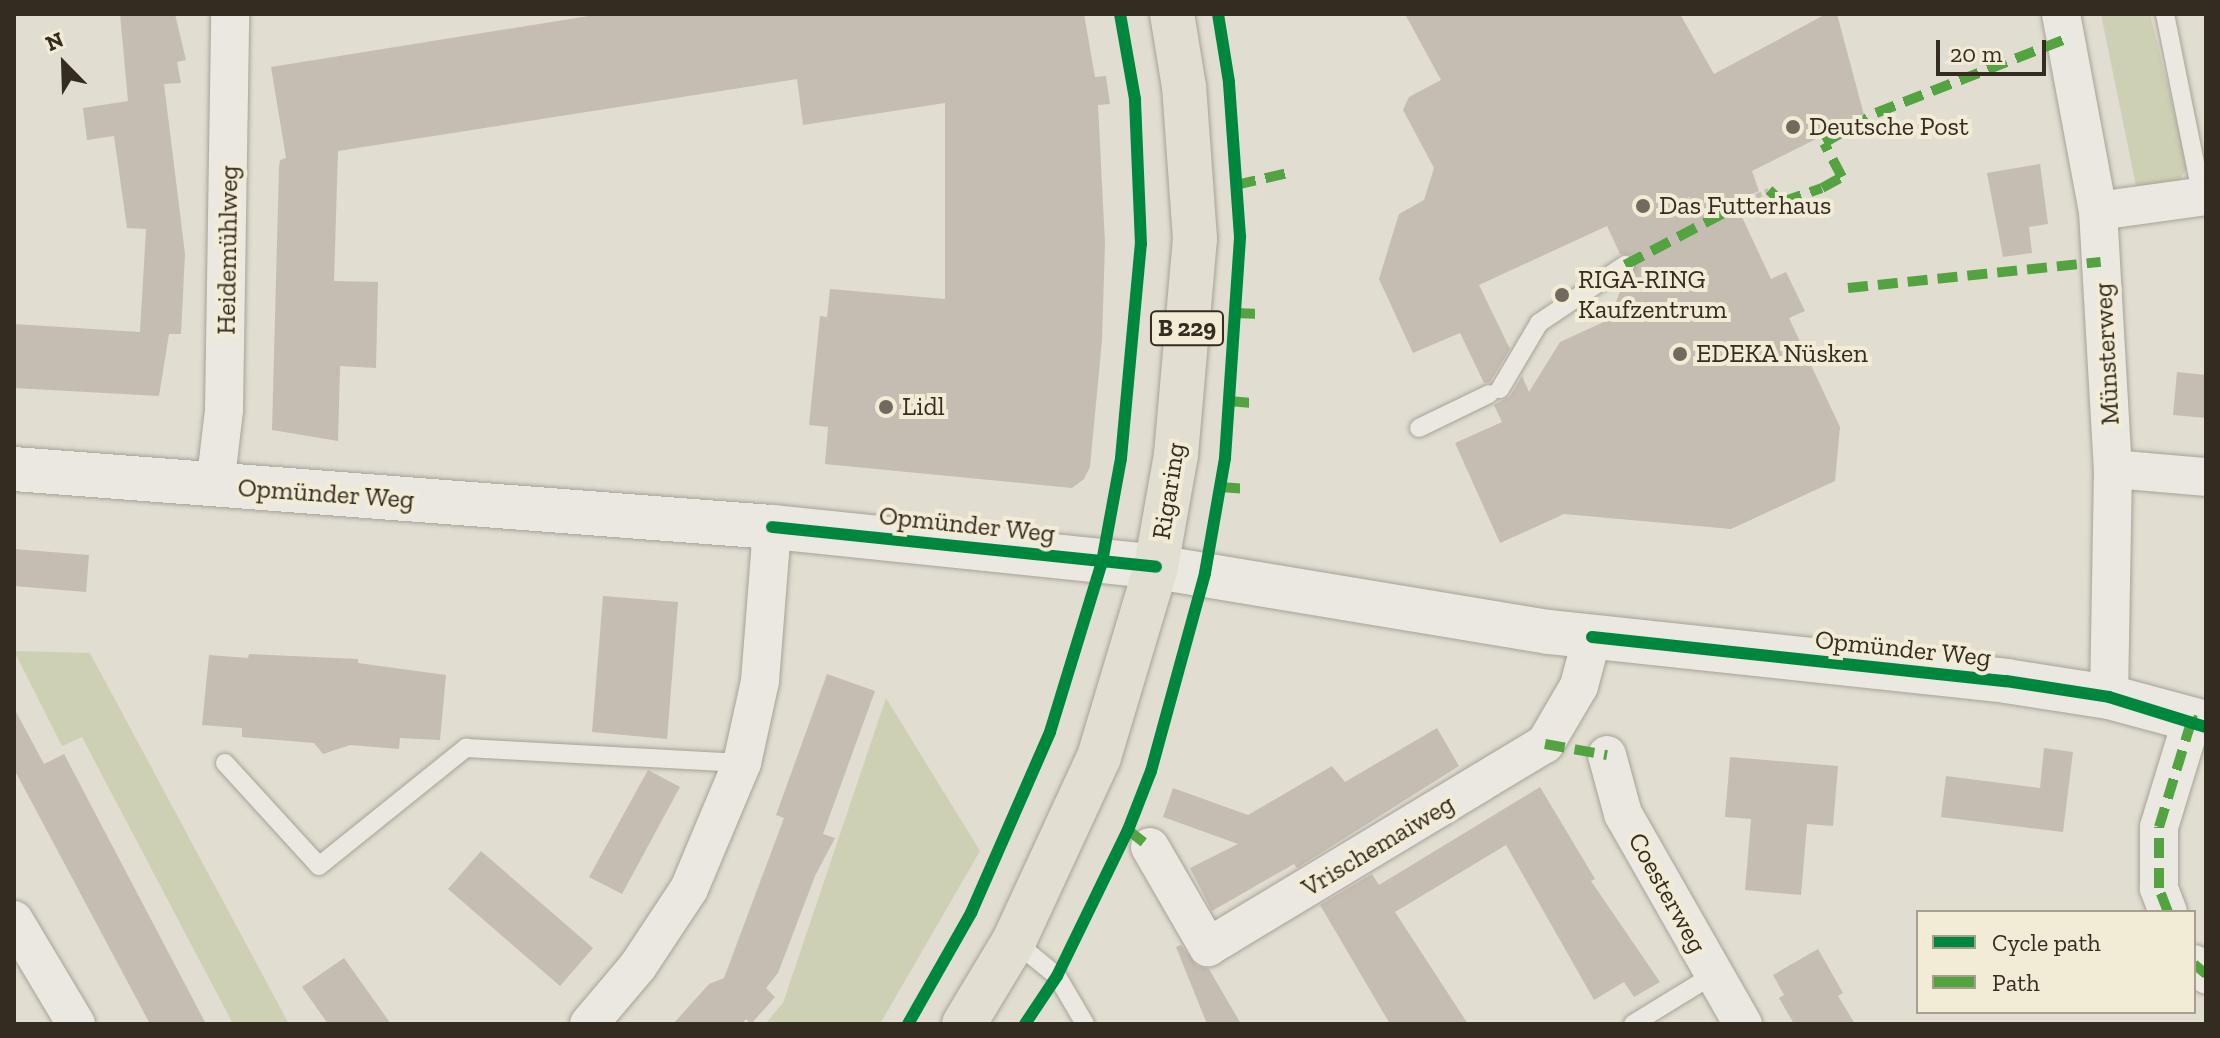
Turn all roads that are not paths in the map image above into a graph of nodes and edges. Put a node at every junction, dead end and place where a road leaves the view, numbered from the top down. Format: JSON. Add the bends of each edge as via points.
{"nodes":[{"id":1,"x":230,"y":14,"type":"edge"},
{"id":2,"x":1172,"y":14,"type":"edge"},
{"id":3,"x":2061,"y":14,"type":"edge"},
{"id":4,"x":2165,"y":14,"type":"edge"},
{"id":5,"x":2204,"y":197,"type":"edge"},
{"id":6,"x":2098,"y":211,"type":"junction"},
{"id":7,"x":1625,"y":265,"type":"dead end"},
{"id":8,"x":1419,"y":428,"type":"dead end"},
{"id":9,"x":14,"y":469,"type":"edge"},
{"id":10,"x":2113,"y":469,"type":"junction"},
{"id":11,"x":2206,"y":477,"type":"edge"},
{"id":12,"x":215,"y":486,"type":"junction"},
{"id":13,"x":772,"y":527,"type":"junction"},
{"id":14,"x":1156,"y":567,"type":"junction"},
{"id":15,"x":1592,"y":637,"type":"junction"},
{"id":16,"x":2109,"y":697,"type":"junction"},
{"id":17,"x":2199,"y":721,"type":"edge"},
{"id":18,"x":1607,"y":755,"type":"dead end"},
{"id":19,"x":225,"y":763,"type":"dead end"},
{"id":20,"x":742,"y":763,"type":"junction"},
{"id":21,"x":1150,"y":847,"type":"dead end"},
{"id":22,"x":2167,"y":910,"type":"edge"},
{"id":23,"x":14,"y":920,"type":"edge"},
{"id":24,"x":1014,"y":941,"type":"junction"},
{"id":25,"x":1713,"y":975,"type":"junction"},
{"id":26,"x":76,"y":1024,"type":"edge"},
{"id":27,"x":589,"y":1024,"type":"edge"},
{"id":28,"x":964,"y":1024,"type":"edge"},
{"id":29,"x":1085,"y":1024,"type":"edge"},
{"id":30,"x":1633,"y":1024,"type":"edge"},
{"id":31,"x":1743,"y":1024,"type":"edge"}],
"edges":[{"from":1,"to":12,"type":"street","name":"Heidemühlweg","via":[[224,410]]},
{"from":2,"to":14,"type":"main road","name":"Rigaring","number":"B 229","via":[[1184,87],[1195,239],[1176,455]]},
{"from":3,"to":6,"type":"street","name":"Münsterweg"},
{"from":4,"to":5,"type":"lane"},
{"from":5,"to":6,"type":"street"},
{"from":6,"to":10,"type":"street","name":"Münsterweg"},
{"from":7,"to":8,"type":"lane","via":[[1539,323],[1494,392]]},
{"from":9,"to":12,"type":"street","name":"Opmünder Weg"},
{"from":10,"to":11,"type":"street"},
{"from":10,"to":16,"type":"street","name":"Münsterweg"},
{"from":12,"to":13,"type":"street","name":"Opmünder Weg"},
{"from":13,"to":14,"type":"street","name":"Opmünder Weg"},
{"from":13,"to":20,"type":"street","via":[[760,681]]},
{"from":14,"to":15,"type":"street","name":"Opmünder Weg"},
{"from":14,"to":24,"type":"main road","name":"Rigaring","number":"B 229","via":[[1099,757]]},
{"from":15,"to":16,"type":"street","name":"Opmünder Weg"},
{"from":15,"to":21,"type":"street","name":"Vrischemaiweg","via":[[1579,686],[1545,744],[1208,947]]},
{"from":16,"to":17,"type":"street","name":"Opmünder Weg"},
{"from":17,"to":22,"type":"street","via":[[2159,827],[2159,888]]},
{"from":18,"to":25,"type":"street","name":"Coesterweg","via":[[1623,814]]},
{"from":19,"to":20,"type":"lane","via":[[319,866],[466,748]]},
{"from":20,"to":27,"type":"street","via":[[689,889],[638,966]]},
{"from":23,"to":26,"type":"street"},
{"from":24,"to":28,"type":"main road","name":"Rigaring","number":"B 229"},
{"from":24,"to":29,"type":"lane","via":[[1057,976]]},
{"from":25,"to":30,"type":"lane"},
{"from":25,"to":31,"type":"street","name":"Coesterweg"}]}
